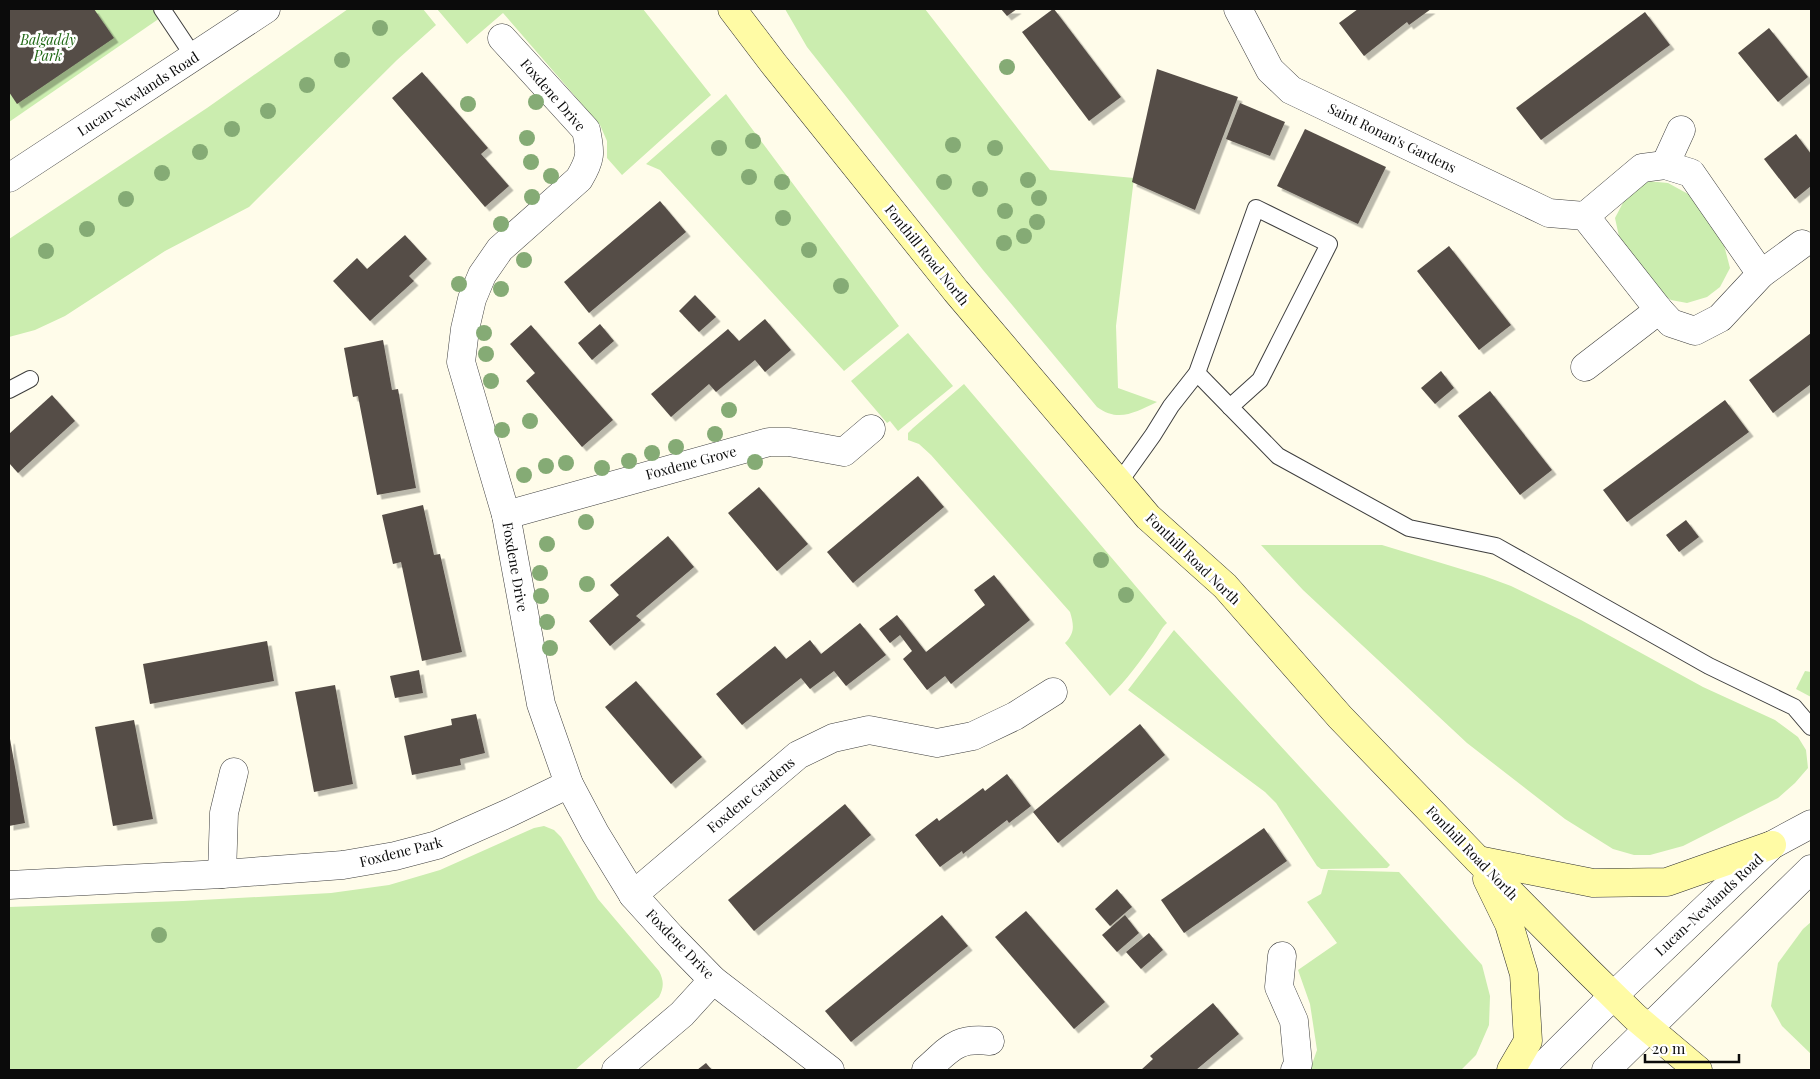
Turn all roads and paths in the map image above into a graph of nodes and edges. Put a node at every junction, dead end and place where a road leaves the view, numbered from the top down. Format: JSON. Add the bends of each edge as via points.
{"nodes":[{"id":1,"x":162,"y":9,"type":"edge"},
{"id":2,"x":266,"y":9,"type":"edge"},
{"id":3,"x":732,"y":9,"type":"edge"},
{"id":4,"x":1238,"y":9,"type":"edge"},
{"id":5,"x":502,"y":38,"type":"dead end"},
{"id":6,"x":194,"y":57,"type":"junction"},
{"id":7,"x":1682,"y":130,"type":"dead end"},
{"id":8,"x":1665,"y":165,"type":"junction"},
{"id":9,"x":9,"y":178,"type":"edge"},
{"id":10,"x":1585,"y":216,"type":"junction"},
{"id":11,"x":1802,"y":244,"type":"dead end"},
{"id":12,"x":1761,"y":274,"type":"junction"},
{"id":13,"x":1659,"y":310,"type":"junction"},
{"id":14,"x":1585,"y":368,"type":"dead end"},
{"id":15,"x":1196,"y":373,"type":"junction"},
{"id":16,"x":30,"y":379,"type":"dead end"},
{"id":17,"x":9,"y":390,"type":"edge"},
{"id":18,"x":1230,"y":407,"type":"junction"},
{"id":19,"x":871,"y":429,"type":"dead end"},
{"id":20,"x":1118,"y":484,"type":"junction"},
{"id":21,"x":506,"y":515,"type":"junction"},
{"id":22,"x":1053,"y":692,"type":"dead end"},
{"id":23,"x":1811,"y":727,"type":"edge"},
{"id":24,"x":234,"y":772,"type":"dead end"},
{"id":25,"x":569,"y":784,"type":"junction"},
{"id":26,"x":1811,"y":824,"type":"edge"},
{"id":27,"x":1772,"y":845,"type":"junction"},
{"id":28,"x":1478,"y":860,"type":"junction"},
{"id":29,"x":1811,"y":868,"type":"edge"},
{"id":30,"x":222,"y":874,"type":"junction"},
{"id":31,"x":9,"y":885,"type":"edge"},
{"id":32,"x":633,"y":895,"type":"junction"},
{"id":33,"x":1282,"y":956,"type":"dead end"},
{"id":34,"x":713,"y":980,"type":"junction"},
{"id":35,"x":1613,"y":996,"type":"junction"},
{"id":36,"x":1648,"y":1028,"type":"junction"},
{"id":37,"x":990,"y":1041,"type":"dead end"},
{"id":38,"x":616,"y":1070,"type":"edge"},
{"id":39,"x":830,"y":1070,"type":"edge"},
{"id":40,"x":926,"y":1070,"type":"edge"},
{"id":41,"x":1295,"y":1070,"type":"edge"},
{"id":42,"x":1511,"y":1070,"type":"edge"},
{"id":43,"x":1539,"y":1070,"type":"edge"},
{"id":44,"x":1606,"y":1070,"type":"edge"},
{"id":45,"x":1698,"y":1070,"type":"edge"}],
"edges":[{"from":1,"to":6,"type":"lane"},
{"from":2,"to":6,"type":"street","name":"Lucan-Newlands Road"},
{"from":3,"to":20,"type":"main road","name":"Fonthill Road North","via":[[950,284]]},
{"from":4,"to":10,"type":"street","name":"Saint Ronan's Gardens","via":[[1270,70],[1292,90],[1550,213]]},
{"from":5,"to":21,"type":"street","name":"Foxdene Drive","via":[[586,130],[590,150],[587,166],[579,180],[500,249],[482,275],[465,329],[461,362]]},
{"from":6,"to":9,"type":"street","name":"Lucan-Newlands Road"},
{"from":7,"to":8,"type":"street"},
{"from":8,"to":10,"type":"street","via":[[1642,168]]},
{"from":8,"to":12,"type":"street","via":[[1691,173]]},
{"from":10,"to":13,"type":"street"},
{"from":11,"to":12,"type":"street"},
{"from":12,"to":13,"type":"street","via":[[1720,318],[1695,331],[1671,323]]},
{"from":13,"to":14,"type":"street"},
{"from":15,"to":18,"type":"lane"},
{"from":15,"to":18,"type":"lane","via":[[1256,208],[1329,244],[1260,380]]},
{"from":15,"to":20,"type":"lane"},
{"from":16,"to":17,"type":"lane"},
{"from":18,"to":23,"type":"lane","via":[[1278,456],[1409,528],[1496,546],[1709,666],[1794,707]]},
{"from":19,"to":21,"type":"street","name":"Foxdene Grove","via":[[844,452],[789,442],[769,442]]},
{"from":20,"to":28,"type":"main road","name":"Fonthill Road North","via":[[1148,517],[1225,586],[1340,717]]},
{"from":21,"to":25,"type":"street","name":"Foxdene Drive","via":[[541,704]]},
{"from":22,"to":32,"type":"street","name":"Foxdene Gardens","via":[[1015,716],[973,736],[937,743],[869,730],[833,738],[798,756]]},
{"from":24,"to":30,"type":"street","via":[[224,813]]},
{"from":25,"to":30,"type":"street","name":"Foxdene Park","via":[[437,845],[395,856],[343,865]]},
{"from":25,"to":32,"type":"street","name":"Foxdene Drive","via":[[594,833]]},
{"from":26,"to":27,"type":"street","name":"Lucan-Newlands Road"},
{"from":27,"to":28,"type":"main road","via":[[1667,882],[1593,883]]},
{"from":27,"to":35,"type":"street","name":"Lucan-Newlands Road"},
{"from":28,"to":35,"type":"main road","name":"Fonthill Road North"},
{"from":28,"to":42,"type":"main road","via":[[1509,924],[1524,974],[1528,1041]]},
{"from":29,"to":36,"type":"street"},
{"from":30,"to":31,"type":"street","name":"Foxdene Park"},
{"from":32,"to":34,"type":"street","name":"Foxdene Drive"},
{"from":33,"to":41,"type":"street","via":[[1279,987],[1294,1021],[1298,1064]]},
{"from":34,"to":38,"type":"street","via":[[682,1014]]},
{"from":34,"to":39,"type":"street","name":"Foxdene Drive"},
{"from":35,"to":36,"type":"main road","name":"Fonthill Road North"},
{"from":35,"to":43,"type":"street","name":"Lucan-Newlands Road"},
{"from":36,"to":44,"type":"street"},
{"from":36,"to":45,"type":"main road","name":"Fonthill Road North"},
{"from":37,"to":40,"type":"street","via":[[972,1039],[956,1043]]}]}
